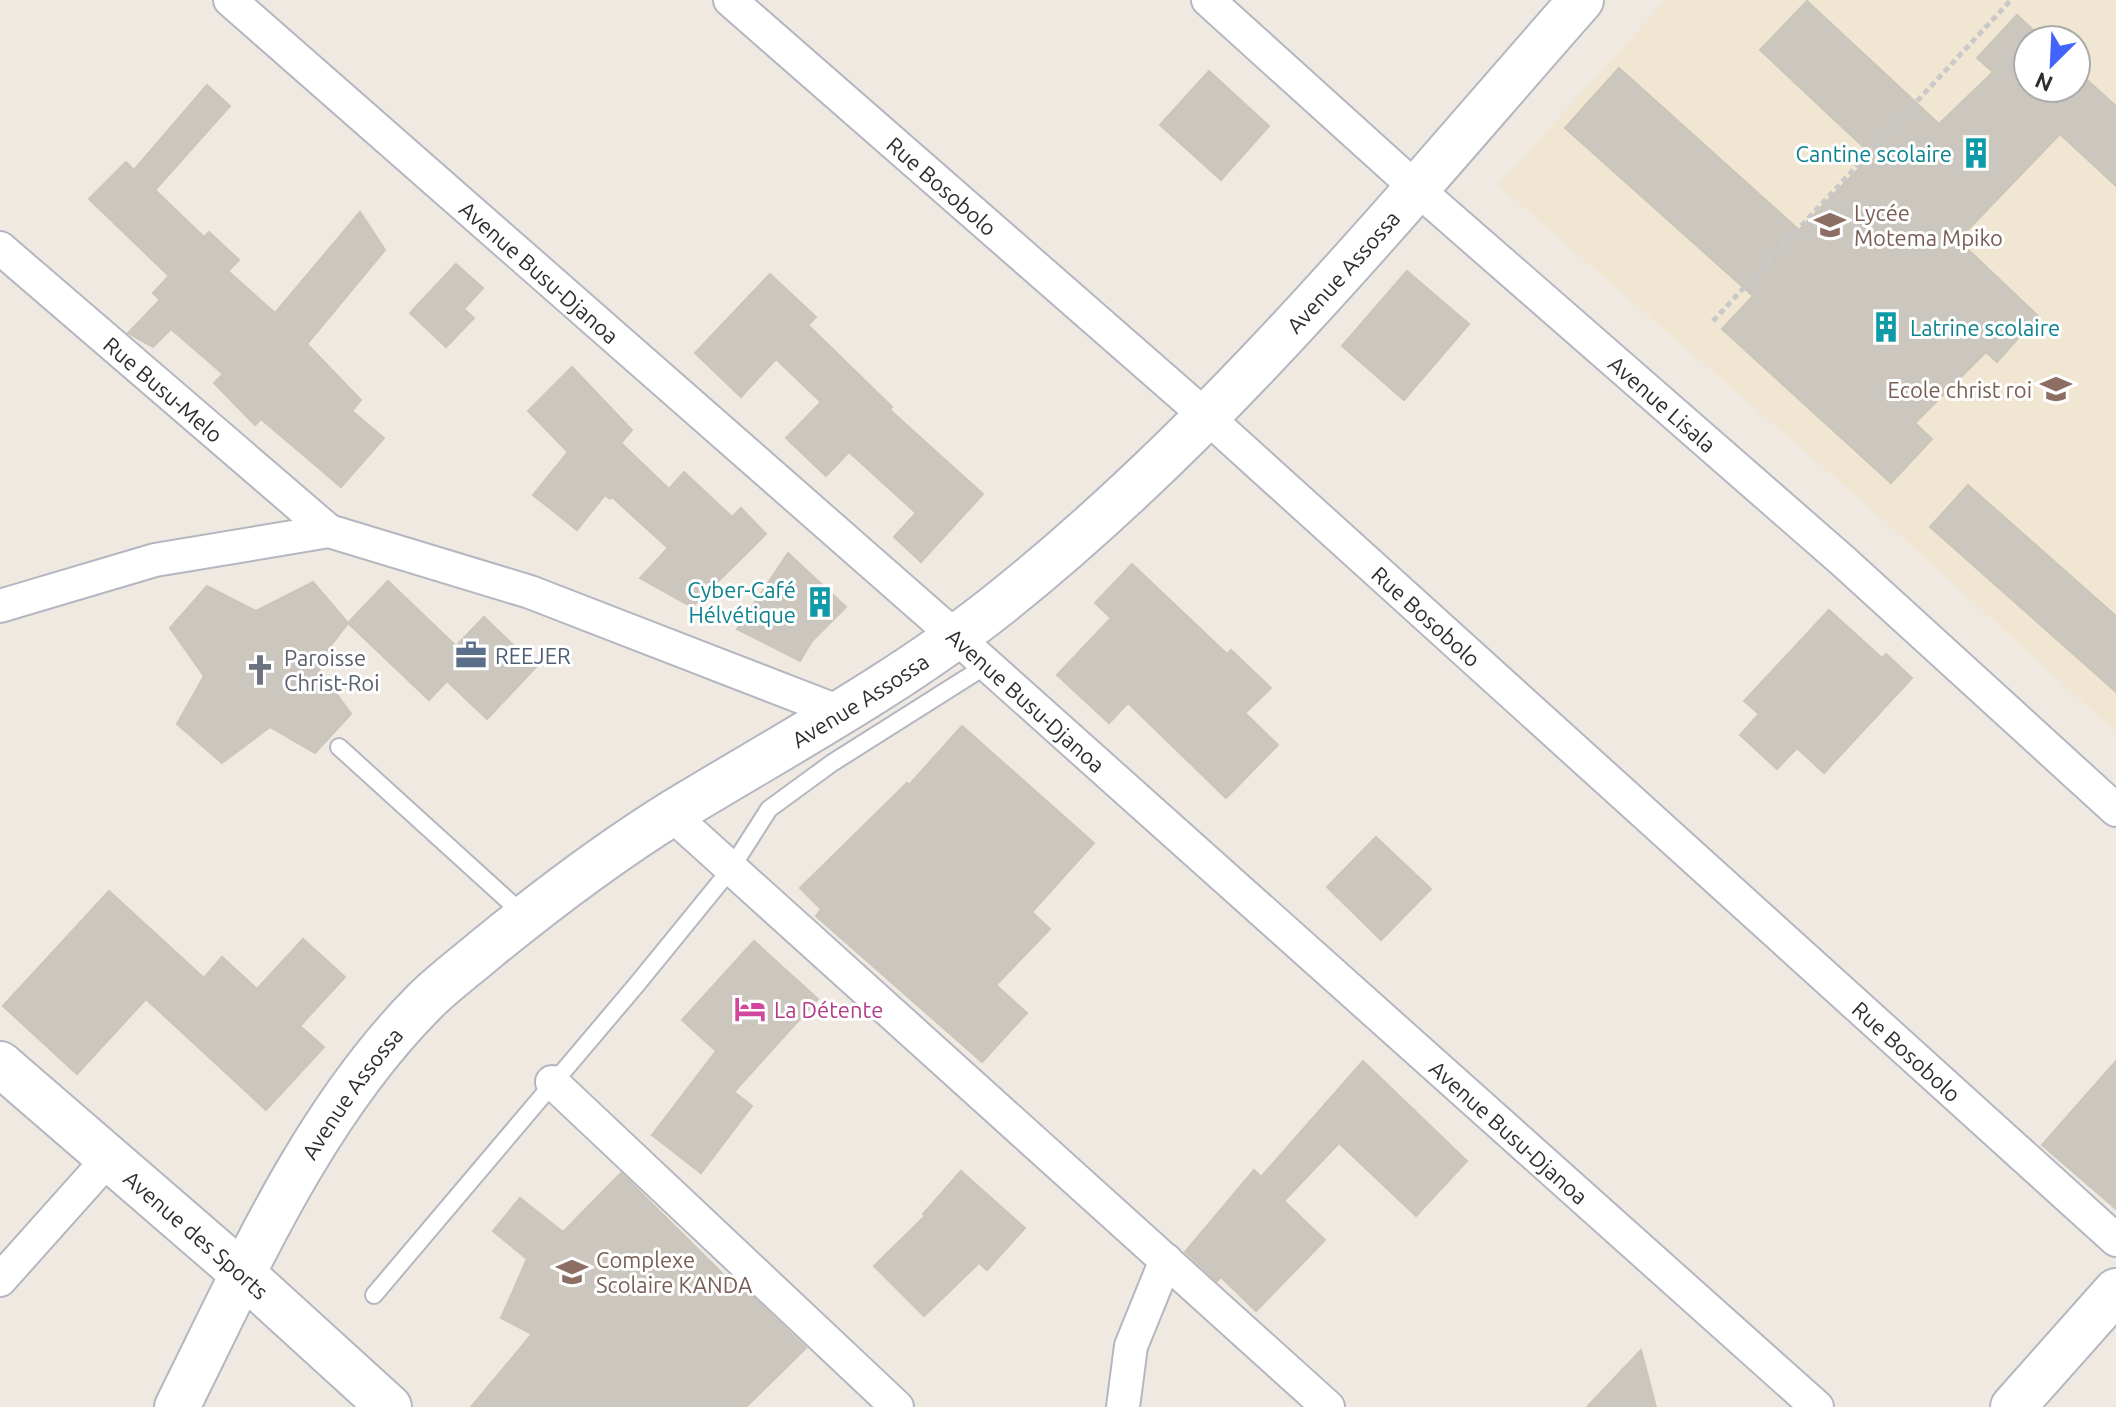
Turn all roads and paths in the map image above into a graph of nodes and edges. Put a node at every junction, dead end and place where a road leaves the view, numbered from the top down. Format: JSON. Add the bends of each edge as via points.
{"nodes":[{"id":1,"x":230,"y":0,"type":"edge"},
{"id":2,"x":730,"y":0,"type":"edge"},
{"id":3,"x":1208,"y":0,"type":"edge"},
{"id":4,"x":1581,"y":0,"type":"edge"},
{"id":5,"x":2011,"y":0,"type":"edge"},
{"id":6,"x":1416,"y":188,"type":"junction"},
{"id":7,"x":0,"y":248,"type":"edge"},
{"id":8,"x":1713,"y":321,"type":"dead end"},
{"id":9,"x":1207,"y":417,"type":"junction"},
{"id":10,"x":329,"y":531,"type":"junction"},
{"id":11,"x":0,"y":606,"type":"edge"},
{"id":12,"x":972,"y":651,"type":"junction"},
{"id":13,"x":845,"y":714,"type":"junction"},
{"id":14,"x":339,"y":747,"type":"dead end"},
{"id":15,"x":2116,"y":810,"type":"edge"},
{"id":16,"x":671,"y":814,"type":"junction"},
{"id":17,"x":730,"y":870,"type":"junction"},
{"id":18,"x":525,"y":916,"type":"junction"},
{"id":19,"x":0,"y":1064,"type":"edge"},
{"id":20,"x":552,"y":1082,"type":"junction"},
{"id":21,"x":109,"y":1158,"type":"junction"},
{"id":22,"x":2116,"y":1240,"type":"edge"},
{"id":23,"x":1166,"y":1260,"type":"junction"},
{"id":24,"x":243,"y":1274,"type":"junction"},
{"id":25,"x":0,"y":1280,"type":"edge"},
{"id":26,"x":2116,"y":1291,"type":"edge"},
{"id":27,"x":374,"y":1295,"type":"dead end"},
{"id":28,"x":177,"y":1407,"type":"edge"},
{"id":29,"x":389,"y":1407,"type":"edge"},
{"id":30,"x":897,"y":1407,"type":"edge"},
{"id":31,"x":1123,"y":1407,"type":"edge"},
{"id":32,"x":1328,"y":1407,"type":"edge"},
{"id":33,"x":1817,"y":1407,"type":"edge"},
{"id":34,"x":2013,"y":1407,"type":"edge"}],
"edges":[{"from":1,"to":12,"type":"street","name":"Avenue Busu-Djanoa"},
{"from":2,"to":9,"type":"street","name":"Rue Bosobolo"},
{"from":3,"to":6,"type":"street","name":"Avenue Lisala"},
{"from":4,"to":6,"type":"main road","name":"Avenue Assossa"},
{"from":5,"to":8,"type":"path"},
{"from":6,"to":9,"type":"main road","name":"Avenue Assossa"},
{"from":6,"to":15,"type":"street","name":"Avenue Lisala","via":[[1843,561]]},
{"from":7,"to":10,"type":"street","name":"Rue Busu-Melo"},
{"from":9,"to":12,"type":"main road","name":"Avenue Assossa"},
{"from":9,"to":22,"type":"street","name":"Rue Bosobolo"},
{"from":10,"to":11,"type":"street","via":[[155,560]]},
{"from":10,"to":13,"type":"street","via":[[530,592]]},
{"from":12,"to":13,"type":"main road","name":"Avenue Assossa"},
{"from":12,"to":17,"type":"lane","via":[[784,795],[755,827]]},
{"from":12,"to":33,"type":"street","name":"Avenue Busu-Djanoa"},
{"from":13,"to":16,"type":"main road","name":"Avenue Assossa"},
{"from":14,"to":18,"type":"lane"},
{"from":16,"to":17,"type":"street"},
{"from":16,"to":18,"type":"main road","name":"Avenue Assossa"},
{"from":17,"to":20,"type":"lane"},
{"from":17,"to":23,"type":"street"},
{"from":18,"to":24,"type":"main road","name":"Avenue Assossa","via":[[423,1003],[374,1063],[276,1208]]},
{"from":19,"to":21,"type":"main road","name":"Avenue des Sports"},
{"from":20,"to":27,"type":"lane"},
{"from":20,"to":30,"type":"street"},
{"from":21,"to":24,"type":"main road","name":"Avenue des Sports"},
{"from":21,"to":25,"type":"street"},
{"from":23,"to":31,"type":"street","via":[[1131,1346]]},
{"from":23,"to":32,"type":"street"},
{"from":24,"to":28,"type":"main road","name":"Avenue Assossa"},
{"from":24,"to":29,"type":"main road","name":"Avenue des Sports"},
{"from":26,"to":34,"type":"main road"}]}
